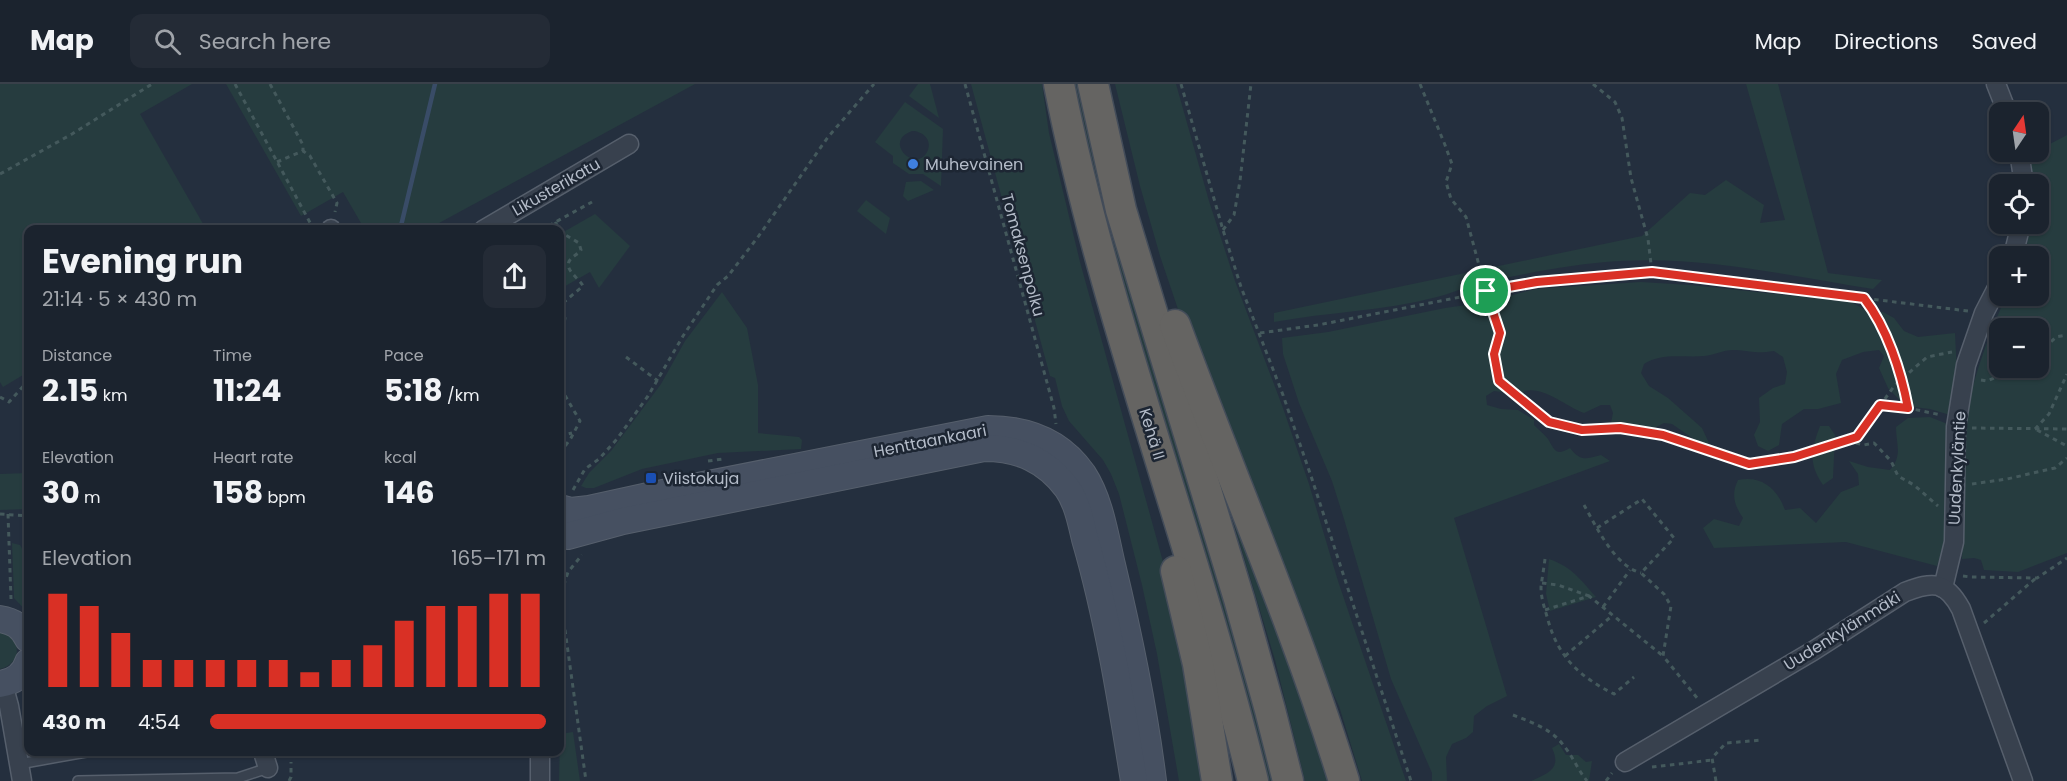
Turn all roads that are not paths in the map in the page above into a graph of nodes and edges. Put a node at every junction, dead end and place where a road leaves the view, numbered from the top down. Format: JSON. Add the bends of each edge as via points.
{"nodes":[{"id":1,"x":1059,"y":84,"type":"edge"},
{"id":2,"x":1093,"y":84,"type":"edge"},
{"id":3,"x":1996,"y":84,"type":"edge"},
{"id":4,"x":2003,"y":102,"type":"edge"},
{"id":5,"x":629,"y":144,"type":"dead end"},
{"id":6,"x":1121,"y":210,"type":"junction"},
{"id":7,"x":491,"y":225,"type":"edge"},
{"id":8,"x":1989,"y":303,"type":"edge"},
{"id":9,"x":1160,"y":457,"type":"junction"},
{"id":10,"x":568,"y":497,"type":"edge"},
{"id":11,"x":564,"y":546,"type":"edge"},
{"id":12,"x":1945,"y":580,"type":"junction"},
{"id":13,"x":5,"y":610,"type":"edge"},
{"id":14,"x":24,"y":633,"type":"edge"},
{"id":15,"x":24,"y":668,"type":"edge"},
{"id":16,"x":2,"y":684,"type":"edge"},
{"id":17,"x":73,"y":756,"type":"edge"},
{"id":18,"x":540,"y":756,"type":"edge"},
{"id":19,"x":551,"y":756,"type":"edge"},
{"id":20,"x":266,"y":760,"type":"edge"},
{"id":21,"x":1625,"y":762,"type":"dead end"},
{"id":22,"x":21,"y":772,"type":"edge"},
{"id":23,"x":78,"y":781,"type":"edge"},
{"id":24,"x":540,"y":781,"type":"edge"},
{"id":25,"x":552,"y":781,"type":"edge"},
{"id":26,"x":1134,"y":781,"type":"edge"},
{"id":27,"x":1153,"y":781,"type":"edge"},
{"id":28,"x":1217,"y":781,"type":"edge"},
{"id":29,"x":1253,"y":781,"type":"edge"},
{"id":30,"x":1287,"y":781,"type":"edge"},
{"id":31,"x":1344,"y":781,"type":"edge"},
{"id":32,"x":2023,"y":781,"type":"edge"}],
"edges":[{"from":1,"to":9,"type":"highway","name":"Kehä II","via":[[1095,242]]},
{"from":2,"to":6,"type":"highway"},
{"from":3,"to":4,"type":"street"},
{"from":5,"to":7,"type":"street","name":"Likusterikatu"},
{"from":6,"to":30,"type":"highway","via":[[1239,599]]},
{"from":6,"to":31,"type":"highway","via":[[1150,259],[1298,645]]},
{"from":8,"to":12,"type":"street","name":"Uudenkyläntie","via":[[1972,349],[1956,423],[1954,542]]},
{"from":9,"to":28,"type":"highway","via":[[1155,491],[1198,664]]},
{"from":9,"to":29,"type":"highway","name":"Kehä II","via":[[1210,618]]},
{"from":10,"to":11,"type":"main road"},
{"from":10,"to":27,"type":"main road","name":"Henttaankaari","via":[[571,511],[589,509],[988,429],[1028,433],[1051,443],[1083,475],[1099,511],[1137,681]]},
{"from":11,"to":26,"type":"main road","name":"Henttaankaari","via":[[623,521],[984,448],[1003,448],[1039,460],[1068,489],[1080,519],[1110,646]]},
{"from":12,"to":21,"type":"street","name":"Uudenkylänmäki","via":[[1905,592]]},
{"from":12,"to":32,"type":"street","via":[[1971,632]]},
{"from":13,"to":14,"type":"main road"},
{"from":15,"to":16,"type":"main road","via":[[12,681]]},
{"from":16,"to":22,"type":"street"},
{"from":17,"to":22,"type":"lane"},
{"from":18,"to":24,"type":"street"},
{"from":19,"to":25,"type":"street"},
{"from":20,"to":23,"type":"lane","via":[[238,778]]}]}
